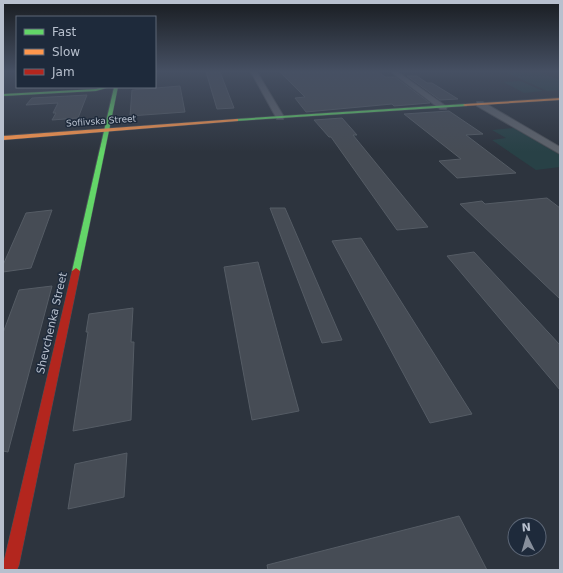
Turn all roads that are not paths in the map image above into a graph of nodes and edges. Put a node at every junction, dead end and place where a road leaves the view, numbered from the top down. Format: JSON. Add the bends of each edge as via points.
{"nodes":[{"id":1,"x":113,"y":99,"type":"edge"},
{"id":2,"x":269,"y":99,"type":"edge"},
{"id":3,"x":433,"y":99,"type":"edge"},
{"id":4,"x":560,"y":99,"type":"edge"},
{"id":5,"x":480,"y":104,"type":"junction"},
{"id":6,"x":443,"y":106,"type":"junction"},
{"id":7,"x":280,"y":117,"type":"junction"},
{"id":8,"x":106,"y":130,"type":"junction"},
{"id":9,"x":3,"y":138,"type":"edge"},
{"id":10,"x":560,"y":151,"type":"edge"},
{"id":11,"x":11,"y":565,"type":"dead end"}],
"edges":[{"from":1,"to":8,"type":"street","name":"Shevchenka Street"},
{"from":2,"to":7,"type":"street"},
{"from":3,"to":6,"type":"street"},
{"from":4,"to":5,"type":"street","name":"Sofiivska Street"},
{"from":5,"to":6,"type":"street","name":"Sofiivska Street"},
{"from":5,"to":10,"type":"street"},
{"from":6,"to":7,"type":"street","name":"Sofiivska Street"},
{"from":7,"to":8,"type":"street","name":"Sofiivska Street"},
{"from":8,"to":9,"type":"street","name":"Sofiivska Street"},
{"from":8,"to":11,"type":"street","name":"Shevchenka Street"}]}
